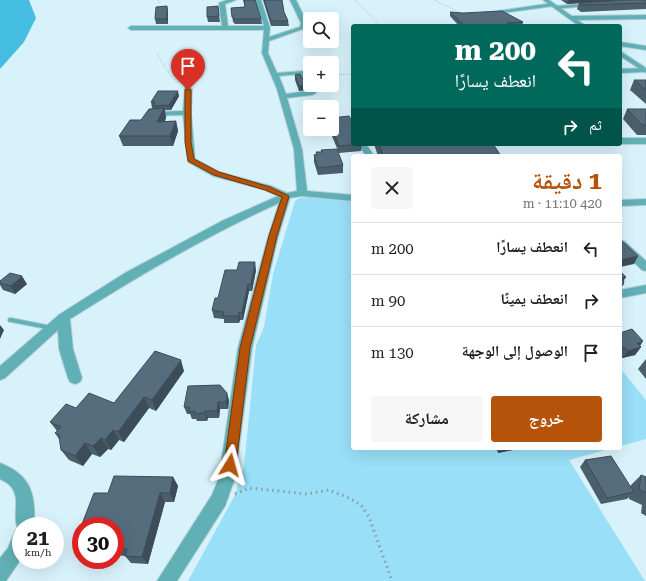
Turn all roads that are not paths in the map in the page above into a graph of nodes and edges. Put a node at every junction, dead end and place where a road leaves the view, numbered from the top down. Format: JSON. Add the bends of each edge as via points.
{"nodes":[{"id":1,"x":233,"y":0,"type":"edge"},
{"id":2,"x":258,"y":0,"type":"edge"},
{"id":3,"x":293,"y":0,"type":"edge"},
{"id":4,"x":546,"y":0,"type":"edge"},
{"id":5,"x":600,"y":5,"type":"edge"},
{"id":6,"x":554,"y":6,"type":"junction"},
{"id":7,"x":223,"y":8,"type":"junction"},
{"id":8,"x":216,"y":9,"type":"edge"},
{"id":9,"x":483,"y":13,"type":"edge"},
{"id":10,"x":646,"y":17,"type":"edge"},
{"id":11,"x":572,"y":18,"type":"junction"},
{"id":12,"x":580,"y":24,"type":"edge"},
{"id":13,"x":131,"y":28,"type":"dead end"},
{"id":14,"x":225,"y":28,"type":"junction"},
{"id":15,"x":267,"y":28,"type":"junction"},
{"id":16,"x":264,"y":40,"type":"junction"},
{"id":17,"x":622,"y":44,"type":"edge"},
{"id":18,"x":646,"y":48,"type":"edge"},
{"id":19,"x":622,"y":54,"type":"edge"},
{"id":20,"x":622,"y":71,"type":"edge"},
{"id":21,"x":645,"y":71,"type":"edge"},
{"id":22,"x":274,"y":75,"type":"junction"},
{"id":23,"x":188,"y":90,"type":"road end"},
{"id":24,"x":283,"y":96,"type":"junction"},
{"id":25,"x":187,"y":113,"type":"junction"},
{"id":26,"x":145,"y":120,"type":"edge"},
{"id":27,"x":622,"y":141,"type":"edge"},
{"id":28,"x":646,"y":141,"type":"edge"},
{"id":29,"x":302,"y":193,"type":"junction"},
{"id":30,"x":286,"y":196,"type":"junction"},
{"id":31,"x":351,"y":198,"type":"edge"},
{"id":32,"x":646,"y":202,"type":"edge"},
{"id":33,"x":622,"y":203,"type":"edge"},
{"id":34,"x":622,"y":245,"type":"edge"},
{"id":35,"x":646,"y":267,"type":"edge"},
{"id":36,"x":646,"y":289,"type":"edge"},
{"id":37,"x":622,"y":294,"type":"edge"},
{"id":38,"x":64,"y":317,"type":"junction"},
{"id":39,"x":11,"y":320,"type":"dead end"},
{"id":40,"x":52,"y":328,"type":"junction"},
{"id":41,"x":0,"y":374,"type":"edge"},
{"id":42,"x":75,"y":378,"type":"dead end"},
{"id":43,"x":0,"y":471,"type":"edge"},
{"id":44,"x":26,"y":517,"type":"edge"},
{"id":45,"x":12,"y":557,"type":"edge"},
{"id":46,"x":0,"y":574,"type":"edge"},
{"id":47,"x":166,"y":581,"type":"edge"}],
"edges":[{"from":1,"to":7,"type":"street","via":[[222,3]]},
{"from":2,"to":15,"type":"street"},
{"from":3,"to":16,"type":"street","via":[[304,23],[303,28]]},
{"from":4,"to":6,"type":"street"},
{"from":5,"to":6,"type":"street"},
{"from":6,"to":9,"type":"street"},
{"from":6,"to":11,"type":"street"},
{"from":7,"to":8,"type":"street"},
{"from":7,"to":14,"type":"street"},
{"from":10,"to":11,"type":"street"},
{"from":11,"to":12,"type":"street"},
{"from":13,"to":14,"type":"street"},
{"from":14,"to":15,"type":"street"},
{"from":15,"to":16,"type":"street"},
{"from":16,"to":22,"type":"street","via":[[265,53]]},
{"from":17,"to":18,"type":"street"},
{"from":19,"to":21,"type":"street"},
{"from":20,"to":21,"type":"street"},
{"from":22,"to":24,"type":"street"},
{"from":22,"to":24,"type":"street","via":[[301,72],[312,93]]},
{"from":23,"to":25,"type":"street"},
{"from":24,"to":29,"type":"street","via":[[298,149]]},
{"from":25,"to":26,"type":"street","via":[[149,114]]},
{"from":25,"to":30,"type":"street","via":[[191,160],[216,174],[268,188]]},
{"from":27,"to":28,"type":"street"},
{"from":29,"to":30,"type":"street"},
{"from":29,"to":31,"type":"street"},
{"from":30,"to":38,"type":"street","via":[[177,249]]},
{"from":30,"to":47,"type":"street","via":[[273,236],[245,348],[230,465],[219,500]]},
{"from":32,"to":33,"type":"street"},
{"from":34,"to":35,"type":"street"},
{"from":36,"to":37,"type":"street"},
{"from":38,"to":40,"type":"street"},
{"from":38,"to":42,"type":"street","via":[[66,348]]},
{"from":39,"to":40,"type":"lane"},
{"from":40,"to":41,"type":"street"},
{"from":43,"to":44,"type":"street","via":[[8,473],[20,486],[27,505]]},
{"from":45,"to":46,"type":"street"}]}
